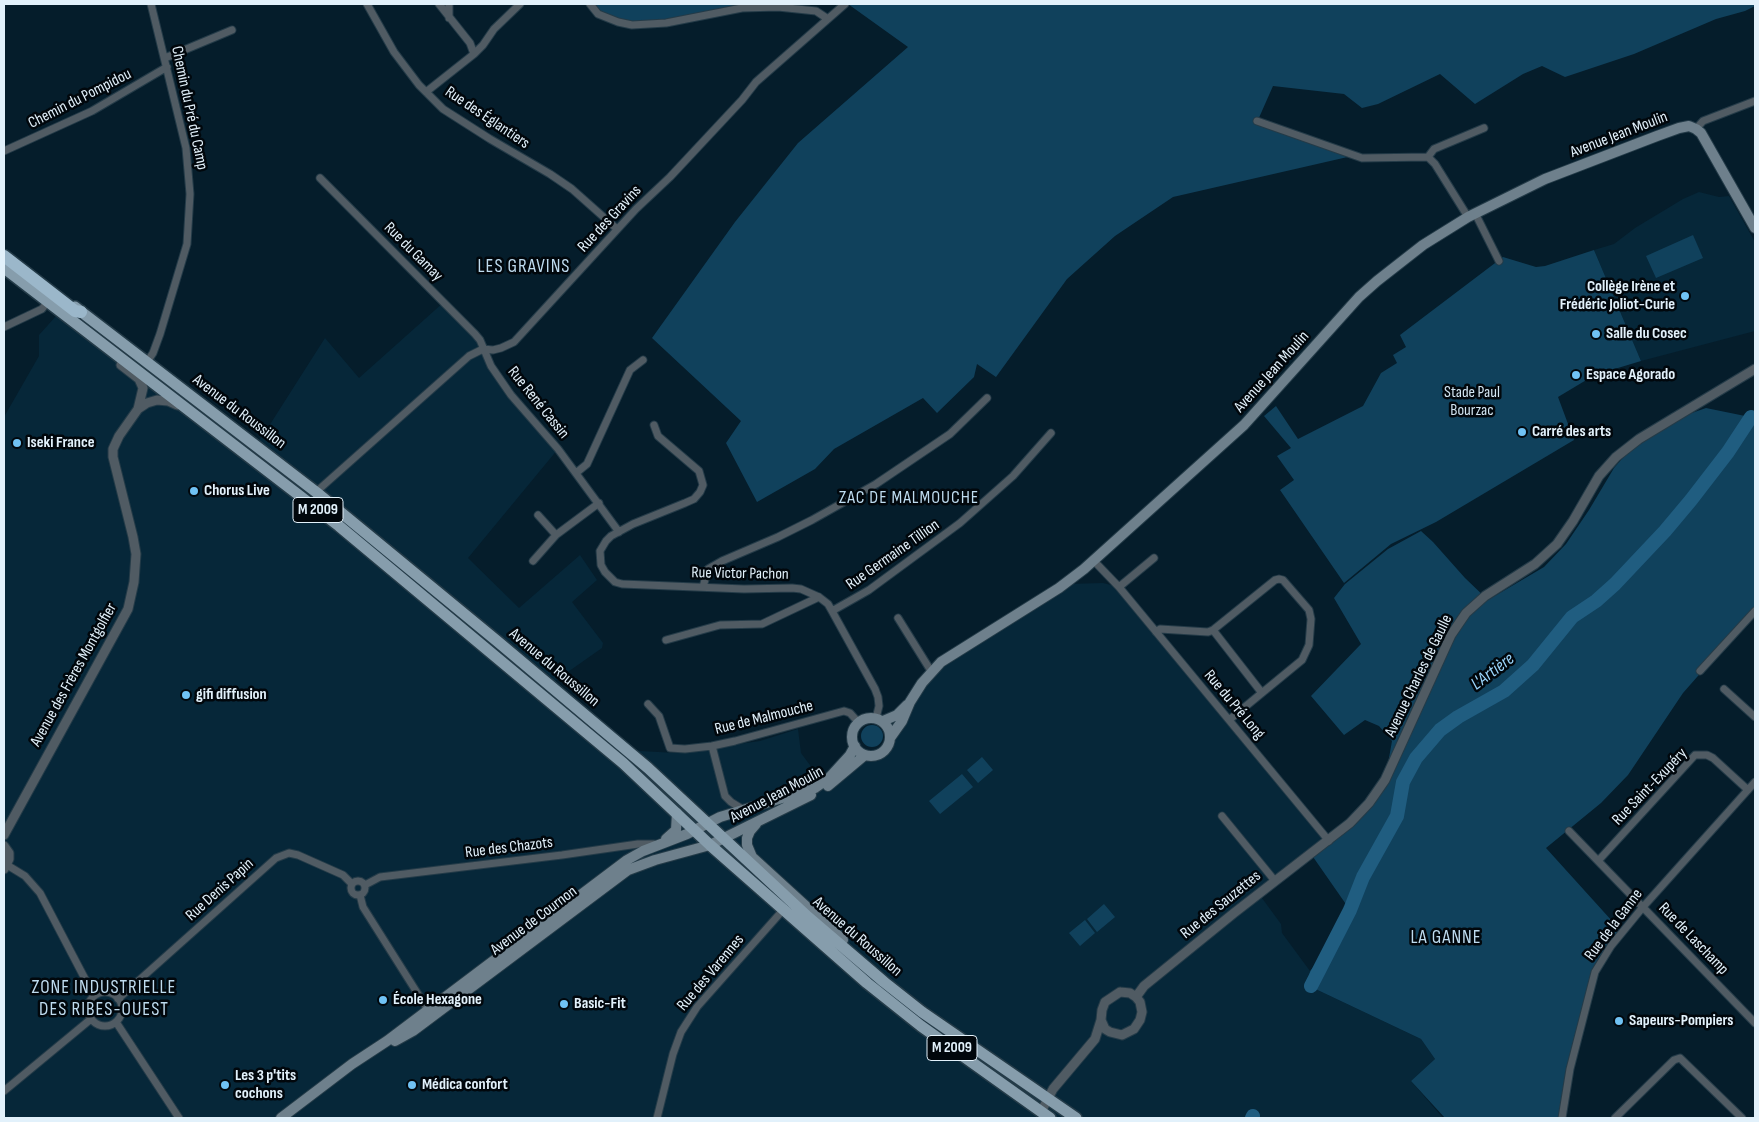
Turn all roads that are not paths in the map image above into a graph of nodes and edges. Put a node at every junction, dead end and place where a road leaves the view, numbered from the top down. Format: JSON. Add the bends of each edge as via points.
{"nodes":[{"id":1,"x":151,"y":4,"type":"edge"},
{"id":2,"x":367,"y":4,"type":"edge"},
{"id":3,"x":439,"y":4,"type":"edge"},
{"id":4,"x":449,"y":4,"type":"edge"},
{"id":5,"x":520,"y":4,"type":"edge"},
{"id":6,"x":590,"y":4,"type":"edge"},
{"id":7,"x":846,"y":4,"type":"edge"},
{"id":8,"x":449,"y":18,"type":"junction"},
{"id":9,"x":828,"y":19,"type":"junction"},
{"id":10,"x":232,"y":30,"type":"dead end"},
{"id":11,"x":474,"y":54,"type":"junction"},
{"id":12,"x":165,"y":58,"type":"junction"},
{"id":13,"x":168,"y":67,"type":"junction"},
{"id":14,"x":426,"y":92,"type":"junction"},
{"id":15,"x":1755,"y":101,"type":"edge"},
{"id":16,"x":1258,"y":121,"type":"dead end"},
{"id":17,"x":1484,"y":128,"type":"dead end"},
{"id":18,"x":1696,"y":129,"type":"junction"},
{"id":19,"x":4,"y":151,"type":"edge"},
{"id":20,"x":1428,"y":156,"type":"junction"},
{"id":21,"x":320,"y":178,"type":"dead end"},
{"id":22,"x":1472,"y":215,"type":"junction"},
{"id":23,"x":1755,"y":228,"type":"edge"},
{"id":24,"x":618,"y":229,"type":"junction"},
{"id":25,"x":4,"y":250,"type":"edge"},
{"id":26,"x":4,"y":256,"type":"edge"},
{"id":27,"x":1499,"y":260,"type":"dead end"},
{"id":28,"x":4,"y":268,"type":"edge"},
{"id":29,"x":48,"y":301,"type":"junction"},
{"id":30,"x":81,"y":312,"type":"junction"},
{"id":31,"x":79,"y":325,"type":"junction"},
{"id":32,"x":4,"y":327,"type":"edge"},
{"id":33,"x":483,"y":348,"type":"junction"},
{"id":34,"x":644,"y":360,"type":"dead end"},
{"id":35,"x":147,"y":362,"type":"junction"},
{"id":36,"x":1755,"y":369,"type":"edge"},
{"id":37,"x":988,"y":398,"type":"dead end"},
{"id":38,"x":138,"y":409,"type":"junction"},
{"id":39,"x":190,"y":411,"type":"junction"},
{"id":40,"x":654,"y":425,"type":"dead end"},
{"id":41,"x":1051,"y":433,"type":"dead end"},
{"id":42,"x":576,"y":473,"type":"junction"},
{"id":43,"x":316,"y":492,"type":"junction"},
{"id":44,"x":599,"y":503,"type":"junction"},
{"id":45,"x":538,"y":515,"type":"dead end"},
{"id":46,"x":620,"y":532,"type":"junction"},
{"id":47,"x":556,"y":534,"type":"junction"},
{"id":48,"x":1154,"y":558,"type":"dead end"},
{"id":49,"x":1094,"y":560,"type":"junction"},
{"id":50,"x":533,"y":561,"type":"dead end"},
{"id":51,"x":703,"y":587,"type":"junction"},
{"id":52,"x":1119,"y":587,"type":"junction"},
{"id":53,"x":819,"y":597,"type":"junction"},
{"id":54,"x":832,"y":611,"type":"junction"},
{"id":55,"x":1755,"y":611,"type":"edge"},
{"id":56,"x":898,"y":618,"type":"dead end"},
{"id":57,"x":1213,"y":630,"type":"junction"},
{"id":58,"x":1156,"y":632,"type":"junction"},
{"id":59,"x":666,"y":640,"type":"dead end"},
{"id":60,"x":931,"y":671,"type":"junction"},
{"id":61,"x":1700,"y":671,"type":"dead end"},
{"id":62,"x":1724,"y":689,"type":"dead end"},
{"id":63,"x":1262,"y":693,"type":"junction"},
{"id":64,"x":910,"y":702,"type":"junction"},
{"id":65,"x":648,"y":704,"type":"dead end"},
{"id":66,"x":1755,"y":717,"type":"edge"},
{"id":67,"x":879,"y":720,"type":"junction"},
{"id":68,"x":1229,"y":720,"type":"junction"},
{"id":69,"x":858,"y":722,"type":"junction"},
{"id":70,"x":890,"y":738,"type":"junction"},
{"id":71,"x":712,"y":746,"type":"junction"},
{"id":72,"x":855,"y":746,"type":"junction"},
{"id":73,"x":865,"y":755,"type":"junction"},
{"id":74,"x":1755,"y":782,"type":"edge"},
{"id":75,"x":1748,"y":790,"type":"junction"},
{"id":76,"x":745,"y":810,"type":"junction"},
{"id":77,"x":677,"y":813,"type":"junction"},
{"id":78,"x":1222,"y":816,"type":"dead end"},
{"id":79,"x":760,"y":820,"type":"junction"},
{"id":80,"x":708,"y":822,"type":"junction"},
{"id":81,"x":696,"y":830,"type":"junction"},
{"id":82,"x":1569,"y":831,"type":"dead end"},
{"id":83,"x":4,"y":835,"type":"edge"},
{"id":84,"x":724,"y":839,"type":"junction"},
{"id":85,"x":1328,"y":841,"type":"junction"},
{"id":86,"x":659,"y":844,"type":"junction"},
{"id":87,"x":710,"y":845,"type":"junction"},
{"id":88,"x":4,"y":846,"type":"edge"},
{"id":89,"x":640,"y":848,"type":"junction"},
{"id":90,"x":1598,"y":862,"type":"junction"},
{"id":91,"x":646,"y":863,"type":"junction"},
{"id":92,"x":757,"y":865,"type":"junction"},
{"id":93,"x":6,"y":867,"type":"edge"},
{"id":94,"x":1275,"y":881,"type":"junction"},
{"id":95,"x":352,"y":884,"type":"junction"},
{"id":96,"x":364,"y":885,"type":"junction"},
{"id":97,"x":360,"y":895,"type":"junction"},
{"id":98,"x":1643,"y":907,"type":"junction"},
{"id":99,"x":783,"y":910,"type":"junction"},
{"id":100,"x":860,"y":970,"type":"junction"},
{"id":101,"x":94,"y":996,"type":"junction"},
{"id":102,"x":1136,"y":997,"type":"junction"},
{"id":103,"x":118,"y":999,"type":"junction"},
{"id":104,"x":432,"y":1012,"type":"junction"},
{"id":105,"x":91,"y":1019,"type":"junction"},
{"id":106,"x":1101,"y":1020,"type":"junction"},
{"id":107,"x":116,"y":1022,"type":"junction"},
{"id":108,"x":1755,"y":1023,"type":"edge"},
{"id":109,"x":1110,"y":1032,"type":"junction"},
{"id":110,"x":1095,"y":1039,"type":"junction"},
{"id":111,"x":4,"y":1091,"type":"edge"},
{"id":112,"x":1046,"y":1098,"type":"junction"},
{"id":113,"x":1042,"y":1116,"type":"edge"},
{"id":114,"x":179,"y":1118,"type":"edge"},
{"id":115,"x":280,"y":1118,"type":"edge"},
{"id":116,"x":286,"y":1118,"type":"edge"},
{"id":117,"x":657,"y":1118,"type":"edge"},
{"id":118,"x":1076,"y":1118,"type":"edge"},
{"id":119,"x":1563,"y":1118,"type":"edge"},
{"id":120,"x":1615,"y":1118,"type":"edge"},
{"id":121,"x":1742,"y":1118,"type":"edge"}],
"edges":[{"from":1,"to":12,"type":"street","name":"Chemin du Pré du Camp"},
{"from":2,"to":14,"type":"street","name":"Rue des Églantiers","via":[[394,52]]},
{"from":3,"to":8,"type":"street"},
{"from":4,"to":8,"type":"street"},
{"from":5,"to":11,"type":"street"},
{"from":6,"to":9,"type":"street","via":[[598,14],[632,24],[666,23],[742,8],[778,7],[816,11]]},
{"from":7,"to":9,"type":"street","name":"Rue des Gravins"},
{"from":8,"to":11,"type":"street","via":[[470,43]]},
{"from":9,"to":24,"type":"street","name":"Rue des Gravins","via":[[756,82]]},
{"from":10,"to":12,"type":"street"},
{"from":11,"to":14,"type":"street"},
{"from":12,"to":13,"type":"street","name":"Chemin du Pré du Camp"},
{"from":13,"to":19,"type":"street","name":"Chemin du Pompidou","via":[[92,111]]},
{"from":13,"to":35,"type":"street","name":"Chemin du Pré du Camp","via":[[186,148],[190,221],[160,334]]},
{"from":14,"to":24,"type":"street","name":"Rue des Églantiers","via":[[443,109],[572,189]]},
{"from":15,"to":18,"type":"street","via":[[1703,121]]},
{"from":16,"to":20,"type":"street","via":[[1362,158]]},
{"from":17,"to":20,"type":"street","via":[[1434,149]]},
{"from":18,"to":22,"type":"main road","name":"Avenue Jean Moulin","via":[[1689,126],[1678,128],[1585,163],[1522,189]]},
{"from":18,"to":23,"type":"main road","via":[[1702,133]]},
{"from":20,"to":22,"type":"street"},
{"from":21,"to":33,"type":"street","name":"Rue du Gamay","via":[[475,334]]},
{"from":22,"to":27,"type":"street"},
{"from":22,"to":49,"type":"main road","name":"Avenue Jean Moulin","via":[[1423,245],[1359,297],[1244,425]]},
{"from":24,"to":33,"type":"street","name":"Rue des Gravins","via":[[514,342],[493,350]]},
{"from":25,"to":30,"type":"main road","name":"Avenue du Roussillon","number":"M 2009"},
{"from":26,"to":30,"type":"highway","via":[[74,311]]},
{"from":28,"to":29,"type":"main road","name":"Avenue du Roussillon","number":"M 2009"},
{"from":29,"to":31,"type":"main road","name":"Avenue du Roussillon","number":"M 2009"},
{"from":29,"to":32,"type":"street","via":[[42,308]]},
{"from":30,"to":35,"type":"main road","name":"Avenue du Roussillon","number":"M 2009"},
{"from":31,"to":38,"type":"street","via":[[102,350],[139,379],[142,397]]},
{"from":31,"to":39,"type":"main road","name":"Avenue du Roussillon","number":"M 2009"},
{"from":33,"to":42,"type":"street","name":"Rue René Cassin","via":[[511,395]]},
{"from":33,"to":43,"type":"street","name":"Rue des Gravins","via":[[469,356]]},
{"from":34,"to":42,"type":"street","via":[[630,370],[587,464]]},
{"from":35,"to":43,"type":"main road","name":"Avenue du Roussillon","number":"M 2009"},
{"from":36,"to":85,"type":"street","name":"Avenue Charles de Gaulle","via":[[1639,439],[1616,457],[1599,476],[1557,544],[1535,564],[1485,596],[1466,613],[1451,635],[1386,780],[1350,824]]},
{"from":37,"to":51,"type":"street","via":[[950,434],[876,484],[812,520],[708,569]]},
{"from":38,"to":39,"type":"street","via":[[157,400],[168,401]]},
{"from":38,"to":83,"type":"street","name":"Avenue des Frères Montgolfier","via":[[113,450],[136,554],[128,609]]},
{"from":39,"to":77,"type":"main road","name":"Avenue du Roussillon","number":"M 2009","via":[[420,592]]},
{"from":40,"to":46,"type":"street","via":[[658,436],[699,471],[703,485],[694,499]]},
{"from":41,"to":54,"type":"street","name":"Rue Germaine Tillion","via":[[1013,476],[960,523],[869,590]]},
{"from":42,"to":44,"type":"street","name":"Rue René Cassin"},
{"from":43,"to":80,"type":"main road","name":"Avenue du Roussillon","number":"M 2009","via":[[648,768]]},
{"from":44,"to":46,"type":"street","name":"Rue René Cassin"},
{"from":44,"to":47,"type":"street"},
{"from":45,"to":47,"type":"street"},
{"from":46,"to":51,"type":"street","name":"Rue Victor Pachon","via":[[606,541],[600,551],[601,565],[615,582]]},
{"from":47,"to":50,"type":"street"},
{"from":48,"to":52,"type":"street"},
{"from":49,"to":52,"type":"street","name":"Rue du Pré Long"},
{"from":49,"to":60,"type":"main road","name":"Avenue Jean Moulin","via":[[1059,588],[989,630]]},
{"from":51,"to":53,"type":"street","name":"Rue Victor Pachon","via":[[792,588]]},
{"from":52,"to":58,"type":"street","name":"Rue du Pré Long"},
{"from":53,"to":54,"type":"street","name":"Rue Victor Pachon"},
{"from":53,"to":59,"type":"street","via":[[762,624],[720,625]]},
{"from":54,"to":67,"type":"street","name":"Rue Victor Pachon","via":[[878,697]]},
{"from":55,"to":61,"type":"street"},
{"from":56,"to":60,"type":"street"},
{"from":57,"to":58,"type":"street","via":[[1160,629]]},
{"from":57,"to":63,"type":"street"},
{"from":57,"to":63,"type":"street","via":[[1279,579],[1310,610],[1307,652],[1302,660]]},
{"from":58,"to":68,"type":"street","name":"Rue du Pré Long"},
{"from":60,"to":64,"type":"main road","name":"Avenue Jean Moulin"},
{"from":62,"to":66,"type":"street"},
{"from":63,"to":68,"type":"street"},
{"from":64,"to":67,"type":"main road","name":"Avenue Jean Moulin","via":[[897,715]]},
{"from":64,"to":70,"type":"main road","name":"Avenue Jean Moulin"},
{"from":65,"to":71,"type":"street","name":"Rue de Malmouche","via":[[659,716],[670,748]]},
{"from":67,"to":69,"type":"main road","via":[[866,718]]},
{"from":67,"to":70,"type":"main road","via":[[889,731]]},
{"from":68,"to":85,"type":"street","name":"Rue du Pré Long"},
{"from":69,"to":71,"type":"street","name":"Rue de Malmouche","via":[[844,711]]},
{"from":69,"to":72,"type":"main road","via":[[852,734]]},
{"from":70,"to":73,"type":"main road","via":[[881,753]]},
{"from":71,"to":76,"type":"street","via":[[725,796]]},
{"from":72,"to":73,"type":"main road"},
{"from":72,"to":76,"type":"main road","name":"Avenue Jean Moulin","via":[[829,778],[815,788]]},
{"from":73,"to":79,"type":"main road","name":"Avenue Jean Moulin","via":[[823,789]]},
{"from":74,"to":75,"type":"street","name":"Rue de la Ganne"},
{"from":75,"to":90,"type":"street","name":"Rue Saint-Exupéry","via":[[1713,758],[1695,755]]},
{"from":75,"to":98,"type":"street","name":"Rue de la Ganne"},
{"from":76,"to":80,"type":"main road","name":"Avenue Jean Moulin"},
{"from":77,"to":81,"type":"main road","name":"Avenue du Roussillon","number":"M 2009"},
{"from":77,"to":86,"type":"main road","via":[[676,830]]},
{"from":78,"to":94,"type":"street"},
{"from":79,"to":84,"type":"main road","name":"Avenue Jean Moulin"},
{"from":79,"to":92,"type":"main road","via":[[747,838],[749,851]]},
{"from":80,"to":81,"type":"main road","name":"Avenue Jean Moulin"},
{"from":80,"to":84,"type":"main road","name":"Avenue du Roussillon","number":"M 2009"},
{"from":81,"to":86,"type":"main road","name":"Avenue de Cournon"},
{"from":81,"to":87,"type":"main road","name":"Avenue du Roussillon","number":"M 2009"},
{"from":82,"to":90,"type":"street","name":"Rue de Laschamp"},
{"from":84,"to":87,"type":"main road","name":"Avenue Jean Moulin"},
{"from":84,"to":92,"type":"main road","name":"Avenue du Roussillon","number":"M 2009"},
{"from":85,"to":94,"type":"street","name":"Rue des Sauzettes"},
{"from":86,"to":89,"type":"main road","name":"Avenue de Cournon"},
{"from":87,"to":91,"type":"main road","name":"Avenue de Cournon"},
{"from":87,"to":99,"type":"main road","name":"Avenue du Roussillon","number":"M 2009"},
{"from":88,"to":93,"type":"street","via":[[8,853]]},
{"from":89,"to":91,"type":"street"},
{"from":89,"to":96,"type":"street","name":"Rue des Chazots","via":[[620,847],[380,877]]},
{"from":89,"to":104,"type":"main road","name":"Avenue de Cournon"},
{"from":90,"to":98,"type":"street","name":"Rue de Laschamp"},
{"from":91,"to":104,"type":"main road","name":"Avenue de Cournon","via":[[613,880]]},
{"from":92,"to":100,"type":"main road","name":"Avenue du Roussillon","number":"M 2009"},
{"from":92,"to":100,"type":"main road","via":[[846,943]]},
{"from":93,"to":101,"type":"street","via":[[25,876],[40,893]]},
{"from":94,"to":102,"type":"street","name":"Rue des Sauzettes","via":[[1152,979]]},
{"from":95,"to":96,"type":"street","via":[[359,881]]},
{"from":95,"to":97,"type":"street","via":[[351,892]]},
{"from":95,"to":103,"type":"street","name":"Rue Denis Papin","via":[[343,875],[298,855],[289,853],[276,858]]},
{"from":96,"to":97,"type":"street"},
{"from":97,"to":104,"type":"street","via":[[363,907]]},
{"from":98,"to":108,"type":"street","name":"Rue de Laschamp"},
{"from":98,"to":119,"type":"street","name":"Rue de la Ganne","via":[[1610,946],[1595,972],[1570,1069]]},
{"from":99,"to":100,"type":"main road","name":"Avenue du Roussillon","number":"M 2009","via":[[833,955]]},
{"from":99,"to":117,"type":"street","name":"Rue des Varennes","via":[[697,1007],[673,1054]]},
{"from":100,"to":112,"type":"main road","name":"Avenue du Roussillon","number":"M 2009"},
{"from":100,"to":113,"type":"main road","name":"Avenue du Roussillon","number":"M 2009","via":[[921,1026]]},
{"from":101,"to":103,"type":"street","via":[[109,992]]},
{"from":101,"to":105,"type":"street","via":[[88,1006]]},
{"from":102,"to":106,"type":"street","via":[[1120,992],[1111,997],[1102,1010]]},
{"from":102,"to":109,"type":"street","via":[[1142,1012],[1137,1024],[1122,1035]]},
{"from":103,"to":107,"type":"street","via":[[122,1012]]},
{"from":104,"to":115,"type":"main road","name":"Avenue de Cournon","via":[[352,1064]]},
{"from":104,"to":116,"type":"main road","name":"Avenue de Cournon","via":[[413,1031],[360,1063]]},
{"from":105,"to":107,"type":"street","via":[[107,1026]]},
{"from":105,"to":111,"type":"street"},
{"from":106,"to":109,"type":"street"},
{"from":106,"to":110,"type":"street"},
{"from":107,"to":114,"type":"street"},
{"from":109,"to":110,"type":"street"},
{"from":110,"to":112,"type":"street"},
{"from":112,"to":113,"type":"street"},
{"from":112,"to":118,"type":"main road","name":"Avenue du Roussillon","number":"M 2009"},
{"from":120,"to":121,"type":"street","via":[[1674,1060],[1680,1058]]}]}
